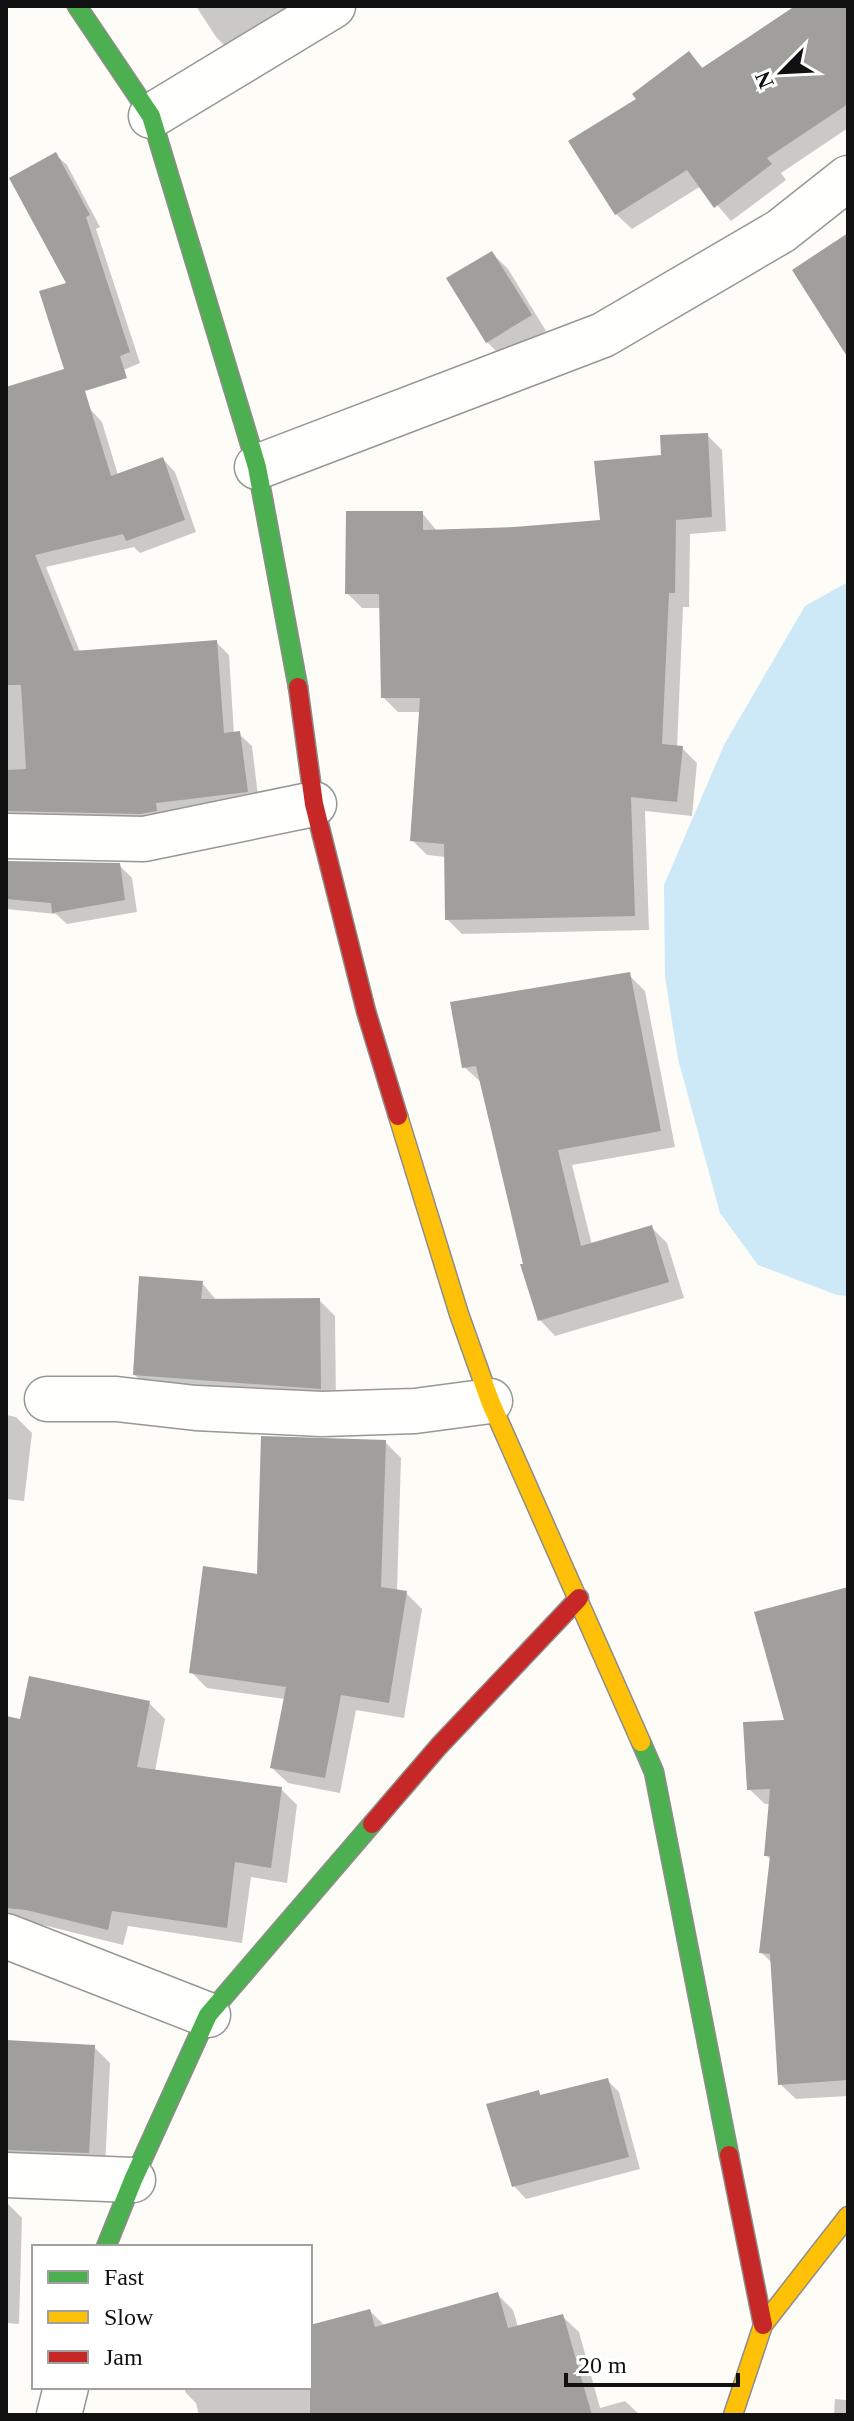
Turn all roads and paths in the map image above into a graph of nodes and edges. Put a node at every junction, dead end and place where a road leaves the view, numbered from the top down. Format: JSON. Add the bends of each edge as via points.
{"nodes":[{"id":1,"x":77,"y":6,"type":"edge"},
{"id":2,"x":333,"y":6,"type":"edge"},
{"id":3,"x":151,"y":116,"type":"junction"},
{"id":4,"x":848,"y":178,"type":"edge"},
{"id":5,"x":257,"y":467,"type":"junction"},
{"id":6,"x":314,"y":804,"type":"junction"},
{"id":7,"x":6,"y":836,"type":"edge"},
{"id":8,"x":47,"y":1399,"type":"dead end"},
{"id":9,"x":490,"y":1401,"type":"junction"},
{"id":10,"x":579,"y":1598,"type":"junction"},
{"id":11,"x":6,"y":1936,"type":"edge"},
{"id":12,"x":208,"y":2015,"type":"junction"},
{"id":13,"x":6,"y":2175,"type":"edge"},
{"id":14,"x":133,"y":2180,"type":"junction"},
{"id":15,"x":848,"y":2216,"type":"edge"},
{"id":16,"x":107,"y":2245,"type":"edge"},
{"id":17,"x":763,"y":2325,"type":"junction"},
{"id":18,"x":66,"y":2389,"type":"edge"},
{"id":19,"x":59,"y":2415,"type":"edge"},
{"id":20,"x":733,"y":2415,"type":"edge"}],
"edges":[{"from":1,"to":3,"type":"main road"},
{"from":2,"to":3,"type":"street"},
{"from":3,"to":5,"type":"main road"},
{"from":4,"to":5,"type":"street","via":[[781,231],[603,335]]},
{"from":5,"to":6,"type":"main road","via":[[295,663]]},
{"from":6,"to":7,"type":"street","via":[[144,839]]},
{"from":6,"to":9,"type":"main road","via":[[366,1011]]},
{"from":8,"to":9,"type":"street","via":[[322,1414],[415,1411]]},
{"from":9,"to":10,"type":"main road"},
{"from":10,"to":12,"type":"main road","via":[[439,1746]]},
{"from":10,"to":17,"type":"main road","via":[[654,1772]]},
{"from":11,"to":12,"type":"street"},
{"from":12,"to":14,"type":"main road"},
{"from":13,"to":14,"type":"street"},
{"from":14,"to":16,"type":"main road"},
{"from":15,"to":17,"type":"main road"},
{"from":17,"to":20,"type":"main road"},
{"from":18,"to":19,"type":"street"}]}
